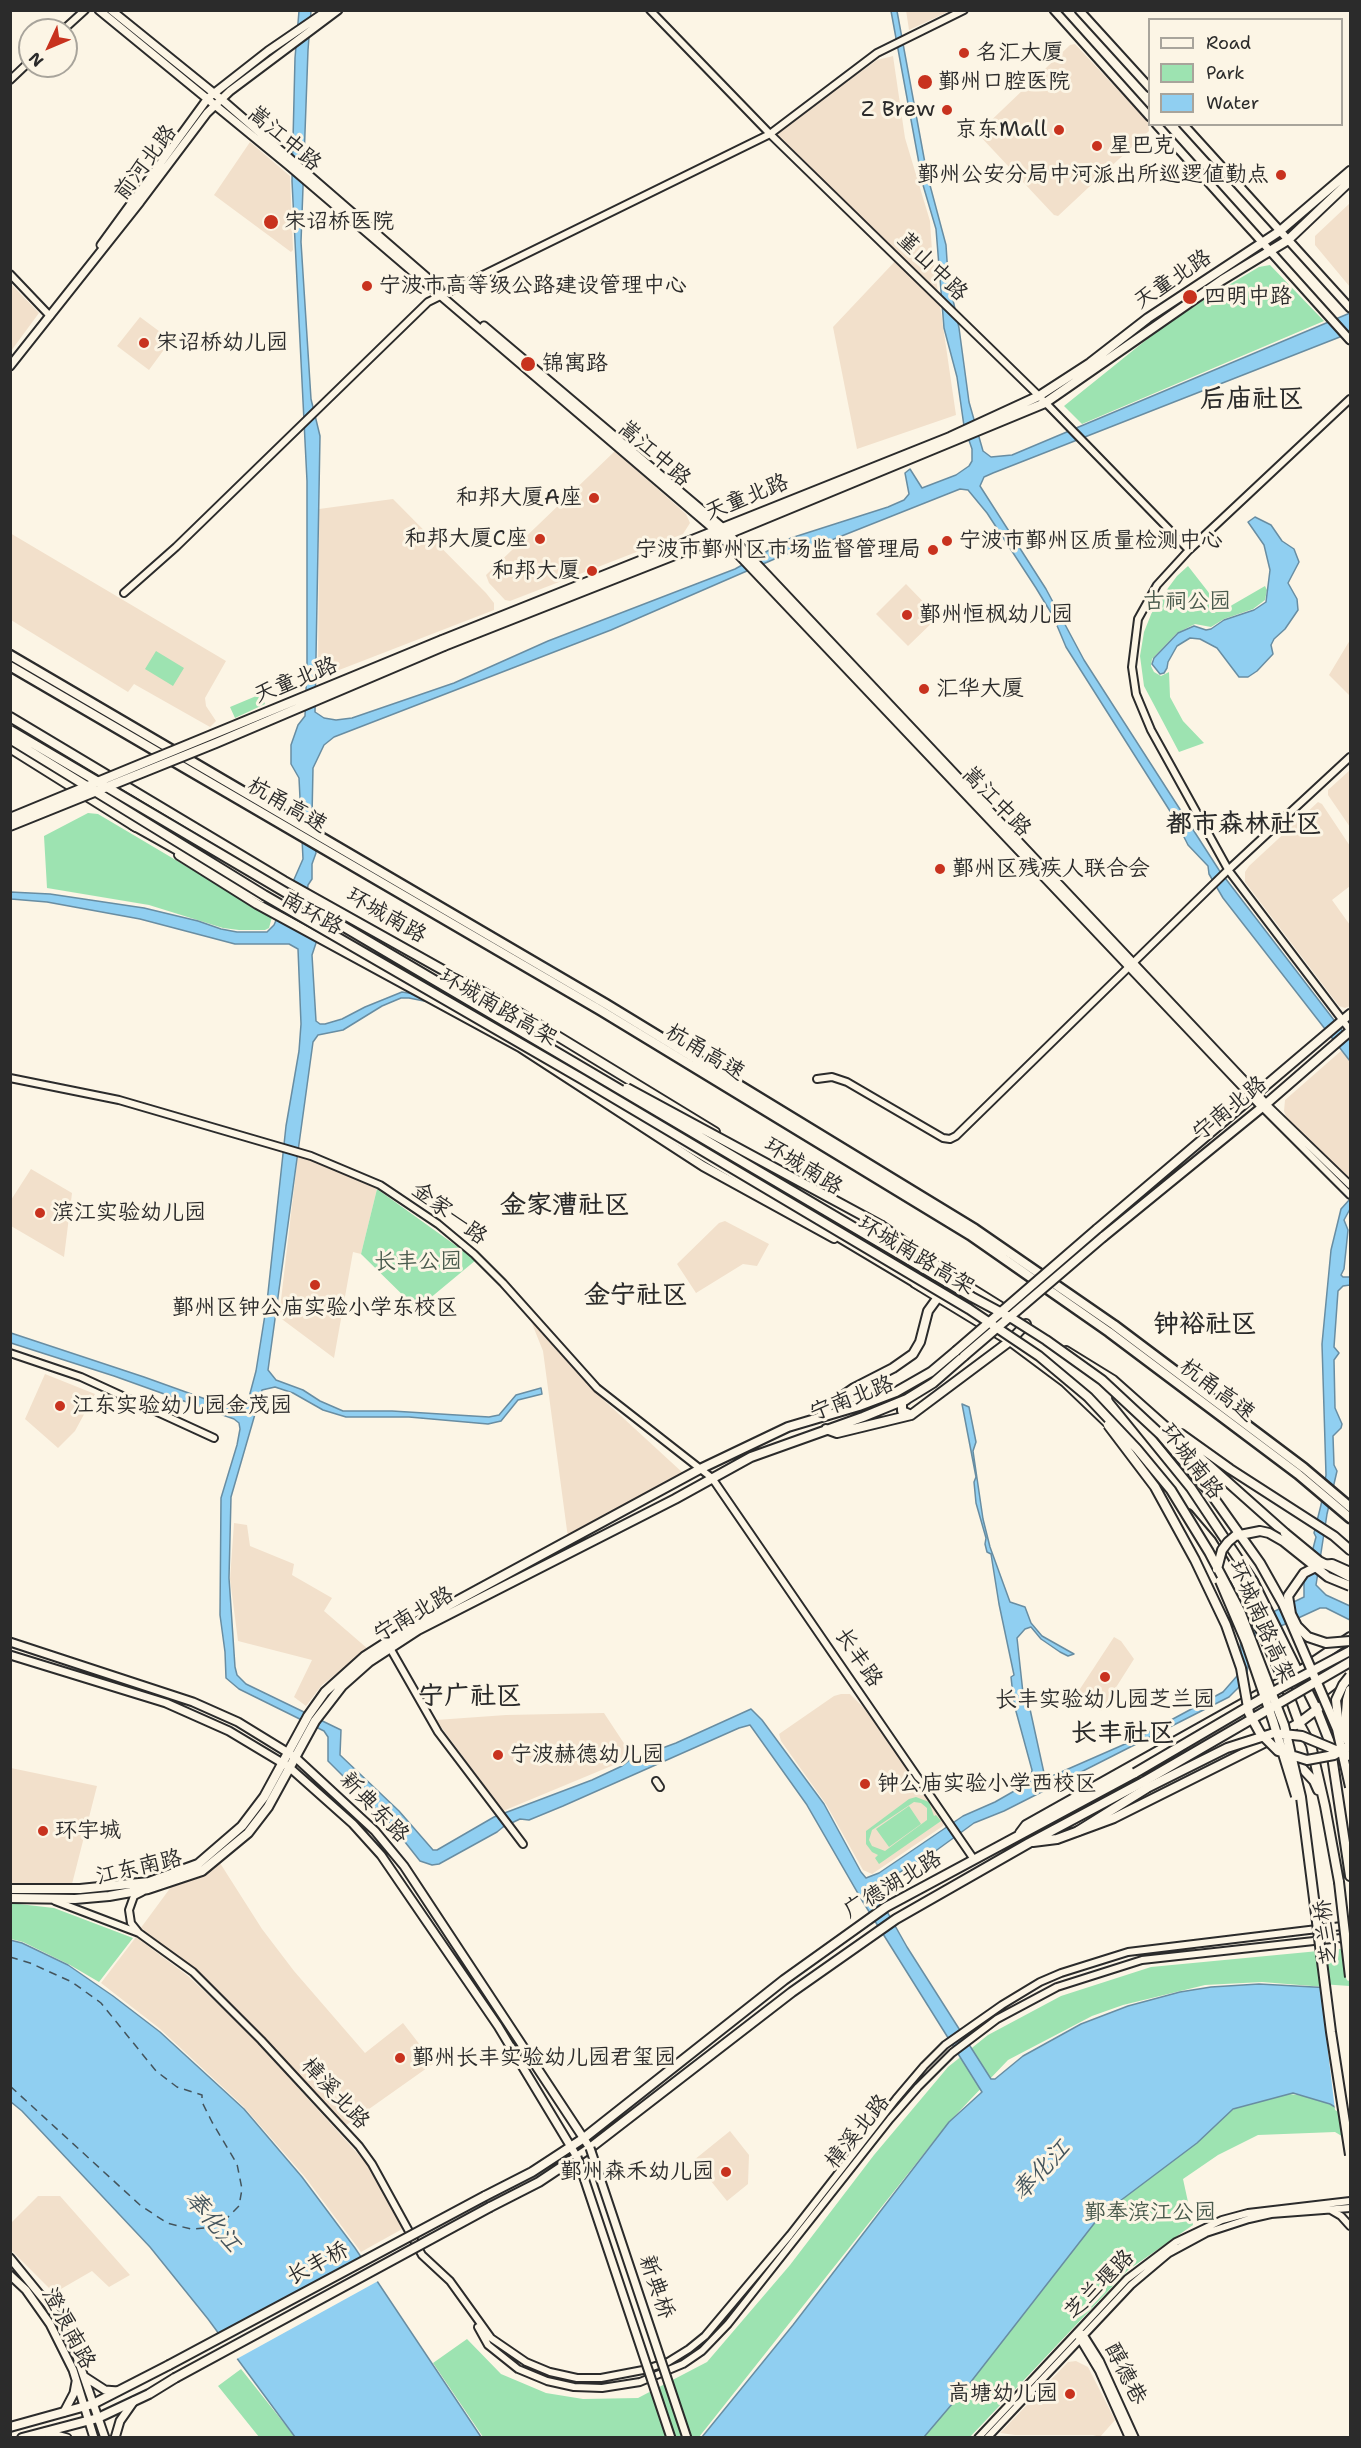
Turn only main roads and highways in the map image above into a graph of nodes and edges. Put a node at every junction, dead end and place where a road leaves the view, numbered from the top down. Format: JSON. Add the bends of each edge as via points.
{"nodes":[{"id":1,"x":99,"y":10,"type":"edge"},
{"id":2,"x":111,"y":10,"type":"edge"},
{"id":3,"x":328,"y":10,"type":"edge"},
{"id":4,"x":338,"y":10,"type":"edge"},
{"id":5,"x":1054,"y":10,"type":"edge"},
{"id":6,"x":1079,"y":10,"type":"edge"},
{"id":7,"x":316,"y":23,"type":"junction"},
{"id":8,"x":282,"y":47,"type":"junction"},
{"id":9,"x":1148,"y":87,"type":"edge"},
{"id":10,"x":211,"y":96,"type":"junction"},
{"id":11,"x":218,"y":102,"type":"junction"},
{"id":12,"x":1148,"y":116,"type":"edge"},
{"id":13,"x":1158,"y":126,"type":"edge"},
{"id":14,"x":1185,"y":126,"type":"edge"},
{"id":15,"x":1350,"y":171,"type":"edge"},
{"id":16,"x":1350,"y":182,"type":"edge"},
{"id":17,"x":1280,"y":231,"type":"junction"},
{"id":18,"x":1288,"y":240,"type":"junction"},
{"id":19,"x":1261,"y":243,"type":"junction"},
{"id":20,"x":1269,"y":251,"type":"junction"},
{"id":21,"x":1350,"y":308,"type":"edge"},
{"id":22,"x":48,"y":314,"type":"junction"},
{"id":23,"x":1349,"y":338,"type":"edge"},
{"id":24,"x":10,"y":360,"type":"edge"},
{"id":25,"x":10,"y":366,"type":"edge"},
{"id":26,"x":1042,"y":400,"type":"junction"},
{"id":27,"x":982,"y":426,"type":"junction"},
{"id":28,"x":722,"y":532,"type":"junction"},
{"id":29,"x":443,"y":643,"type":"junction"},
{"id":30,"x":10,"y":655,"type":"edge"},
{"id":31,"x":10,"y":666,"type":"edge"},
{"id":32,"x":10,"y":717,"type":"edge"},
{"id":33,"x":10,"y":730,"type":"edge"},
{"id":34,"x":10,"y":739,"type":"edge"},
{"id":35,"x":10,"y":748,"type":"edge"},
{"id":36,"x":10,"y":818,"type":"edge"},
{"id":37,"x":133,"y":825,"type":"junction"},
{"id":38,"x":10,"y":826,"type":"edge"},
{"id":39,"x":325,"y":903,"type":"joint"},
{"id":40,"x":350,"y":956,"type":"joint"},
{"id":41,"x":1132,"y":966,"type":"junction"},
{"id":42,"x":416,"y":981,"type":"junction"},
{"id":43,"x":1350,"y":1014,"type":"edge"},
{"id":44,"x":1350,"y":1030,"type":"edge"},
{"id":45,"x":582,"y":1066,"type":"junction"},
{"id":46,"x":582,"y":1079,"type":"junction"},
{"id":47,"x":1255,"y":1096,"type":"junction"},
{"id":48,"x":1264,"y":1105,"type":"junction"},
{"id":49,"x":953,"y":1277,"type":"junction"},
{"id":50,"x":921,"y":1286,"type":"junction"},
{"id":51,"x":938,"y":1296,"type":"junction"},
{"id":52,"x":1026,"y":1324,"type":"junction"},
{"id":53,"x":1046,"y":1340,"type":"junction"},
{"id":54,"x":1010,"y":1341,"type":"junction"},
{"id":55,"x":1088,"y":1397,"type":"junction"},
{"id":56,"x":907,"y":1398,"type":"junction"},
{"id":57,"x":839,"y":1399,"type":"junction"},
{"id":58,"x":1142,"y":1405,"type":"junction"},
{"id":59,"x":843,"y":1410,"type":"junction"},
{"id":60,"x":912,"y":1415,"type":"junction"},
{"id":61,"x":821,"y":1416,"type":"junction"},
{"id":62,"x":826,"y":1429,"type":"junction"},
{"id":63,"x":1301,"y":1471,"type":"junction"},
{"id":64,"x":1350,"y":1507,"type":"edge"},
{"id":65,"x":1350,"y":1518,"type":"edge"},
{"id":66,"x":1350,"y":1550,"type":"edge"},
{"id":67,"x":1350,"y":1572,"type":"edge"},
{"id":68,"x":1350,"y":1577,"type":"edge"},
{"id":69,"x":1350,"y":1586,"type":"edge"},
{"id":70,"x":1350,"y":1639,"type":"edge"},
{"id":71,"x":10,"y":1642,"type":"edge"},
{"id":72,"x":1350,"y":1651,"type":"edge"},
{"id":73,"x":10,"y":1655,"type":"edge"},
{"id":74,"x":1350,"y":1662,"type":"edge"},
{"id":75,"x":1297,"y":1672,"type":"junction"},
{"id":76,"x":1350,"y":1676,"type":"edge"},
{"id":77,"x":1283,"y":1679,"type":"junction"},
{"id":78,"x":1350,"y":1684,"type":"edge"},
{"id":79,"x":1350,"y":1690,"type":"edge"},
{"id":80,"x":1317,"y":1710,"type":"junction"},
{"id":81,"x":312,"y":1718,"type":"junction"},
{"id":82,"x":1299,"y":1723,"type":"junction"},
{"id":83,"x":1264,"y":1743,"type":"junction"},
{"id":84,"x":1350,"y":1745,"type":"edge"},
{"id":85,"x":292,"y":1755,"type":"junction"},
{"id":86,"x":1350,"y":1756,"type":"edge"},
{"id":87,"x":286,"y":1765,"type":"junction"},
{"id":88,"x":1146,"y":1784,"type":"junction"},
{"id":89,"x":1350,"y":1787,"type":"edge"},
{"id":90,"x":1325,"y":1806,"type":"junction"},
{"id":91,"x":1078,"y":1831,"type":"junction"},
{"id":92,"x":1017,"y":1837,"type":"junction"},
{"id":93,"x":1029,"y":1843,"type":"junction"},
{"id":94,"x":1307,"y":1853,"type":"junction"},
{"id":95,"x":1350,"y":1876,"type":"edge"},
{"id":96,"x":10,"y":1888,"type":"edge"},
{"id":97,"x":10,"y":1898,"type":"edge"},
{"id":98,"x":1350,"y":1977,"type":"edge"},
{"id":99,"x":584,"y":2138,"type":"junction"},
{"id":100,"x":572,"y":2146,"type":"junction"},
{"id":101,"x":590,"y":2148,"type":"junction"},
{"id":102,"x":1350,"y":2155,"type":"edge"},
{"id":103,"x":577,"y":2157,"type":"junction"},
{"id":104,"x":485,"y":2196,"type":"joint"},
{"id":105,"x":490,"y":2207,"type":"joint"},
{"id":106,"x":10,"y":2258,"type":"edge"},
{"id":107,"x":10,"y":2275,"type":"edge"},
{"id":108,"x":85,"y":2377,"type":"junction"},
{"id":109,"x":76,"y":2380,"type":"junction"},
{"id":110,"x":118,"y":2391,"type":"junction"},
{"id":111,"x":134,"y":2401,"type":"junction"},
{"id":112,"x":93,"y":2404,"type":"junction"},
{"id":113,"x":84,"y":2406,"type":"junction"},
{"id":114,"x":64,"y":2412,"type":"junction"},
{"id":115,"x":98,"y":2418,"type":"junction"},
{"id":116,"x":88,"y":2421,"type":"junction"},
{"id":117,"x":10,"y":2427,"type":"edge"},
{"id":118,"x":45,"y":2432,"type":"junction"},
{"id":119,"x":22,"y":2438,"type":"edge"},
{"id":120,"x":67,"y":2438,"type":"edge"},
{"id":121,"x":94,"y":2438,"type":"edge"},
{"id":122,"x":105,"y":2438,"type":"edge"},
{"id":123,"x":115,"y":2438,"type":"edge"},
{"id":124,"x":671,"y":2438,"type":"edge"},
{"id":125,"x":687,"y":2438,"type":"edge"}],
"edges":[{"from":1,"to":10,"type":"main road","name":"嵩江中路"},
{"from":2,"to":10,"type":"main road","name":"嵩江中路"},
{"from":3,"to":7,"type":"main road","name":"前河北路"},
{"from":4,"to":7,"type":"main road","name":"前河北路"},
{"from":5,"to":12,"type":"main road"},
{"from":6,"to":9,"type":"main road"},
{"from":7,"to":8,"type":"main road","name":"前河北路"},
{"from":8,"to":10,"type":"main road","name":"前河北路","via":[[268,51]]},
{"from":8,"to":11,"type":"main road","name":"前河北路"},
{"from":10,"to":11,"type":"main road","name":"嵩江中路"},
{"from":10,"to":22,"type":"main road","name":"前河北路"},
{"from":11,"to":22,"type":"main road","name":"前河北路"},
{"from":11,"to":28,"type":"main road","name":"嵩江中路"},
{"from":13,"to":19,"type":"main road"},
{"from":14,"to":17,"type":"main road"},
{"from":15,"to":17,"type":"main road","name":"天童北路"},
{"from":16,"to":18,"type":"main road"},
{"from":17,"to":18,"type":"main road"},
{"from":17,"to":19,"type":"main road","name":"天童北路"},
{"from":18,"to":20,"type":"main road"},
{"from":18,"to":21,"type":"main road"},
{"from":19,"to":20,"type":"main road"},
{"from":19,"to":26,"type":"main road","name":"天童北路","via":[[1148,318]]},
{"from":20,"to":23,"type":"main road"},
{"from":20,"to":26,"type":"main road"},
{"from":22,"to":24,"type":"main road","name":"前河北路"},
{"from":22,"to":25,"type":"main road","name":"前河北路"},
{"from":26,"to":27,"type":"main road","name":"天童北路"},
{"from":27,"to":28,"type":"main road","name":"天童北路"},
{"from":27,"to":28,"type":"main road","via":[[960,439]]},
{"from":28,"to":29,"type":"main road","name":"天童北路"},
{"from":28,"to":29,"type":"main road","name":"天童北路"},
{"from":28,"to":41,"type":"main road","name":"嵩江中路"},
{"from":28,"to":41,"type":"main road","name":"嵩江中路","via":[[746,552]]},
{"from":29,"to":36,"type":"main road","name":"天童北路","bridge":true},
{"from":29,"to":38,"type":"main road","name":"天童北路","bridge":true,"via":[[216,743]]},
{"from":30,"to":63,"type":"highway","name":"杭甬高速","via":[[606,1004],[975,1229],[1114,1325]]},
{"from":31,"to":63,"type":"highway","name":"杭甬高速","via":[[600,1010],[970,1236]]},
{"from":32,"to":39,"type":"main road","name":"南环路"},
{"from":33,"to":45,"type":"main road","name":"环城南路高架","bridge":true},
{"from":34,"to":42,"type":"main road","name":"环城南路高架","bridge":true,"via":[[264,895]]},
{"from":35,"to":37,"type":"main road"},
{"from":37,"to":40,"type":"main road","name":"南环路","via":[[257,904]]},
{"from":37,"to":42,"type":"main road","bridge":true},
{"from":39,"to":49,"type":"main road","name":"环城南路","via":[[518,1012],[870,1230]]},
{"from":40,"to":50,"type":"main road","name":"环城南路","via":[[520,1047],[703,1166]]},
{"from":41,"to":47,"type":"main road","name":"嵩江中路"},
{"from":42,"to":46,"type":"main road","name":"环城南路高架","bridge":true},
{"from":43,"to":47,"type":"main road","name":"宁南北路"},
{"from":44,"to":48,"type":"main road","name":"宁南北路"},
{"from":45,"to":49,"type":"main road","bridge":true,"via":[[882,1226]]},
{"from":45,"to":53,"type":"main road","name":"环城南路高架","bridge":true},
{"from":46,"to":50,"type":"main road","bridge":true},
{"from":46,"to":55,"type":"main road","name":"环城南路高架","bridge":true,"via":[[969,1309],[1039,1356]]},
{"from":47,"to":48,"type":"main road","name":"嵩江中路"},
{"from":47,"to":59,"type":"main road","name":"宁南北路","bridge":true,"via":[[931,1372],[896,1392]]},
{"from":48,"to":56,"type":"main road","name":"宁南北路","bridge":true,"via":[[933,1383]]},
{"from":49,"to":51,"type":"main road"},
{"from":49,"to":52,"type":"main road","name":"环城南路"},
{"from":50,"to":51,"type":"main road","name":"环城南路"},
{"from":51,"to":54,"type":"main road","name":"环城南路"},
{"from":51,"to":57,"type":"main road","via":[[928,1311],[913,1354]]},
{"from":52,"to":54,"type":"main road"},
{"from":52,"to":75,"type":"main road","name":"环城南路","via":[[1114,1393],[1191,1488],[1253,1581]]},
{"from":53,"to":58,"type":"main road","bridge":true,"via":[[1113,1380]]},
{"from":53,"to":89,"type":"main road","name":"环城南路高架","bridge":true,"via":[[1102,1380],[1160,1434],[1260,1563],[1292,1624],[1337,1729]]},
{"from":54,"to":60,"type":"main road"},
{"from":54,"to":77,"type":"main road","name":"环城南路","via":[[1065,1382],[1111,1426],[1211,1541],[1263,1633]]},
{"from":55,"to":84,"type":"main road","bridge":true,"via":[[1155,1487],[1196,1560],[1230,1635],[1249,1713],[1260,1733],[1278,1751],[1307,1760],[1334,1755]]},
{"from":55,"to":94,"type":"main road","name":"环城南路高架","bridge":true,"via":[[1171,1490],[1240,1611],[1284,1725],[1301,1797]]},
{"from":56,"to":60,"type":"main road","via":[[902,1411]]},
{"from":56,"to":62,"type":"main road","name":"宁南北路"},
{"from":57,"to":59,"type":"main road"},
{"from":57,"to":61,"type":"main road"},
{"from":58,"to":66,"type":"main road"},
{"from":58,"to":68,"type":"main road","bridge":true,"via":[[1318,1561]]},
{"from":59,"to":61,"type":"main road","name":"宁南北路"},
{"from":60,"to":62,"type":"main road","via":[[837,1433]]},
{"from":61,"to":81,"type":"main road","name":"宁南北路","via":[[788,1427],[700,1469],[410,1627],[341,1675],[325,1692]]},
{"from":62,"to":81,"type":"main road","name":"宁南北路","via":[[751,1457],[418,1630],[369,1662]]},
{"from":63,"to":64,"type":"highway","name":"杭甬高速"},
{"from":63,"to":65,"type":"highway","name":"杭甬高速"},
{"from":67,"to":70,"type":"main road","bridge":true,"via":[[1332,1564],[1320,1565],[1304,1573],[1288,1596],[1291,1614],[1308,1637],[1326,1643]]},
{"from":69,"to":94,"type":"main road","bridge":true,"via":[[1328,1576],[1283,1541],[1260,1531],[1235,1536],[1222,1550],[1218,1562],[1220,1583],[1246,1642],[1273,1721],[1299,1807]]},
{"from":70,"to":75,"type":"main road"},
{"from":71,"to":85,"type":"main road","name":"新典东路","via":[[193,1702],[238,1722]]},
{"from":72,"to":92,"type":"main road","name":"广德湖北路","bridge":true},
{"from":73,"to":87,"type":"main road","name":"新典东路","via":[[166,1703],[229,1731]]},
{"from":74,"to":88,"type":"main road","name":"广德湖北路","bridge":true},
{"from":75,"to":77,"type":"main road"},
{"from":75,"to":80,"type":"main road"},
{"from":76,"to":84,"type":"main road","bridge":true,"via":[[1336,1700],[1340,1727]]},
{"from":77,"to":82,"type":"main road"},
{"from":77,"to":92,"type":"main road","via":[[1026,1825]]},
{"from":78,"to":80,"type":"main road"},
{"from":79,"to":84,"type":"main road","bridge":true,"via":[[1345,1725]]},
{"from":80,"to":82,"type":"main road"},
{"from":80,"to":95,"type":"main road","via":[[1330,1743]]},
{"from":81,"to":85,"type":"main road","name":"江东南路"},
{"from":82,"to":83,"type":"main road"},
{"from":82,"to":90,"type":"main road","via":[[1311,1745]]},
{"from":83,"to":90,"type":"main road","via":[[1288,1753],[1314,1781]]},
{"from":83,"to":91,"type":"main road","via":[[1114,1818]]},
{"from":85,"to":87,"type":"main road","name":"江东南路"},
{"from":85,"to":99,"type":"main road","name":"新典东路","via":[[375,1831],[404,1866]]},
{"from":86,"to":88,"type":"main road","bridge":true,"via":[[1302,1736],[1274,1733],[1227,1748]]},
{"from":87,"to":96,"type":"main road","name":"江东南路","via":[[242,1826],[198,1864],[149,1882],[80,1889]]},
{"from":87,"to":97,"type":"main road","name":"江东南路","via":[[268,1807],[248,1833],[202,1871],[148,1889],[91,1898]]},
{"from":87,"to":100,"type":"main road","name":"新典东路","via":[[381,1855],[498,2026]]},
{"from":88,"to":91,"type":"main road"},
{"from":88,"to":93,"type":"main road","name":"广德湖北路"},
{"from":90,"to":98,"type":"main road","name":"芝兰桥","bridge":true},
{"from":91,"to":93,"type":"main road","via":[[1058,1839]]},
{"from":92,"to":99,"type":"main road","name":"广德湖北路","via":[[870,1918],[784,1980]]},
{"from":93,"to":101,"type":"main road","name":"广德湖北路","via":[[878,1931],[792,1992]]},
{"from":94,"to":102,"type":"main road","name":"环城南路高架","bridge":true},
{"from":99,"to":100,"type":"main road","name":"广德湖北路"},
{"from":99,"to":101,"type":"main road","name":"新典东路"},
{"from":100,"to":103,"type":"main road","name":"新典东路"},
{"from":100,"to":104,"type":"main road","name":"广德湖北路"},
{"from":101,"to":103,"type":"main road","name":"广德湖北路"},
{"from":101,"to":125,"type":"main road","name":"新典桥","bridge":true},
{"from":103,"to":105,"type":"main road","name":"广德湖北路"},
{"from":103,"to":124,"type":"main road","name":"新典桥","bridge":true},
{"from":104,"to":110,"type":"main road","name":"长丰桥","bridge":true},
{"from":105,"to":111,"type":"main road","name":"长丰桥","bridge":true},
{"from":106,"to":108,"type":"main road","name":"澄浪南路","via":[[54,2312]]},
{"from":107,"to":109,"type":"main road","name":"澄浪南路","via":[[50,2324]]},
{"from":108,"to":110,"type":"main road","via":[[105,2390]]},
{"from":108,"to":112,"type":"main road","name":"澄浪南路"},
{"from":109,"to":113,"type":"main road","name":"澄浪南路"},
{"from":109,"to":114,"type":"main road"},
{"from":110,"to":112,"type":"main road","name":"长丰桥"},
{"from":111,"to":115,"type":"main road","name":"长丰桥"},
{"from":111,"to":123,"type":"main road","via":[[120,2421]]},
{"from":112,"to":113,"type":"main road","name":"长丰桥"},
{"from":112,"to":115,"type":"main road","name":"澄浪南路"},
{"from":113,"to":114,"type":"main road","name":"长丰桥"},
{"from":113,"to":116,"type":"main road","name":"澄浪南路"},
{"from":114,"to":117,"type":"main road","name":"长丰桥"},
{"from":115,"to":116,"type":"main road","name":"长丰桥"},
{"from":115,"to":122,"type":"main road","name":"澄浪南路"},
{"from":116,"to":118,"type":"main road","name":"长丰桥"},
{"from":116,"to":121,"type":"main road","name":"澄浪南路"},
{"from":118,"to":119,"type":"main road","name":"长丰桥"},
{"from":118,"to":120,"type":"main road"}]}
